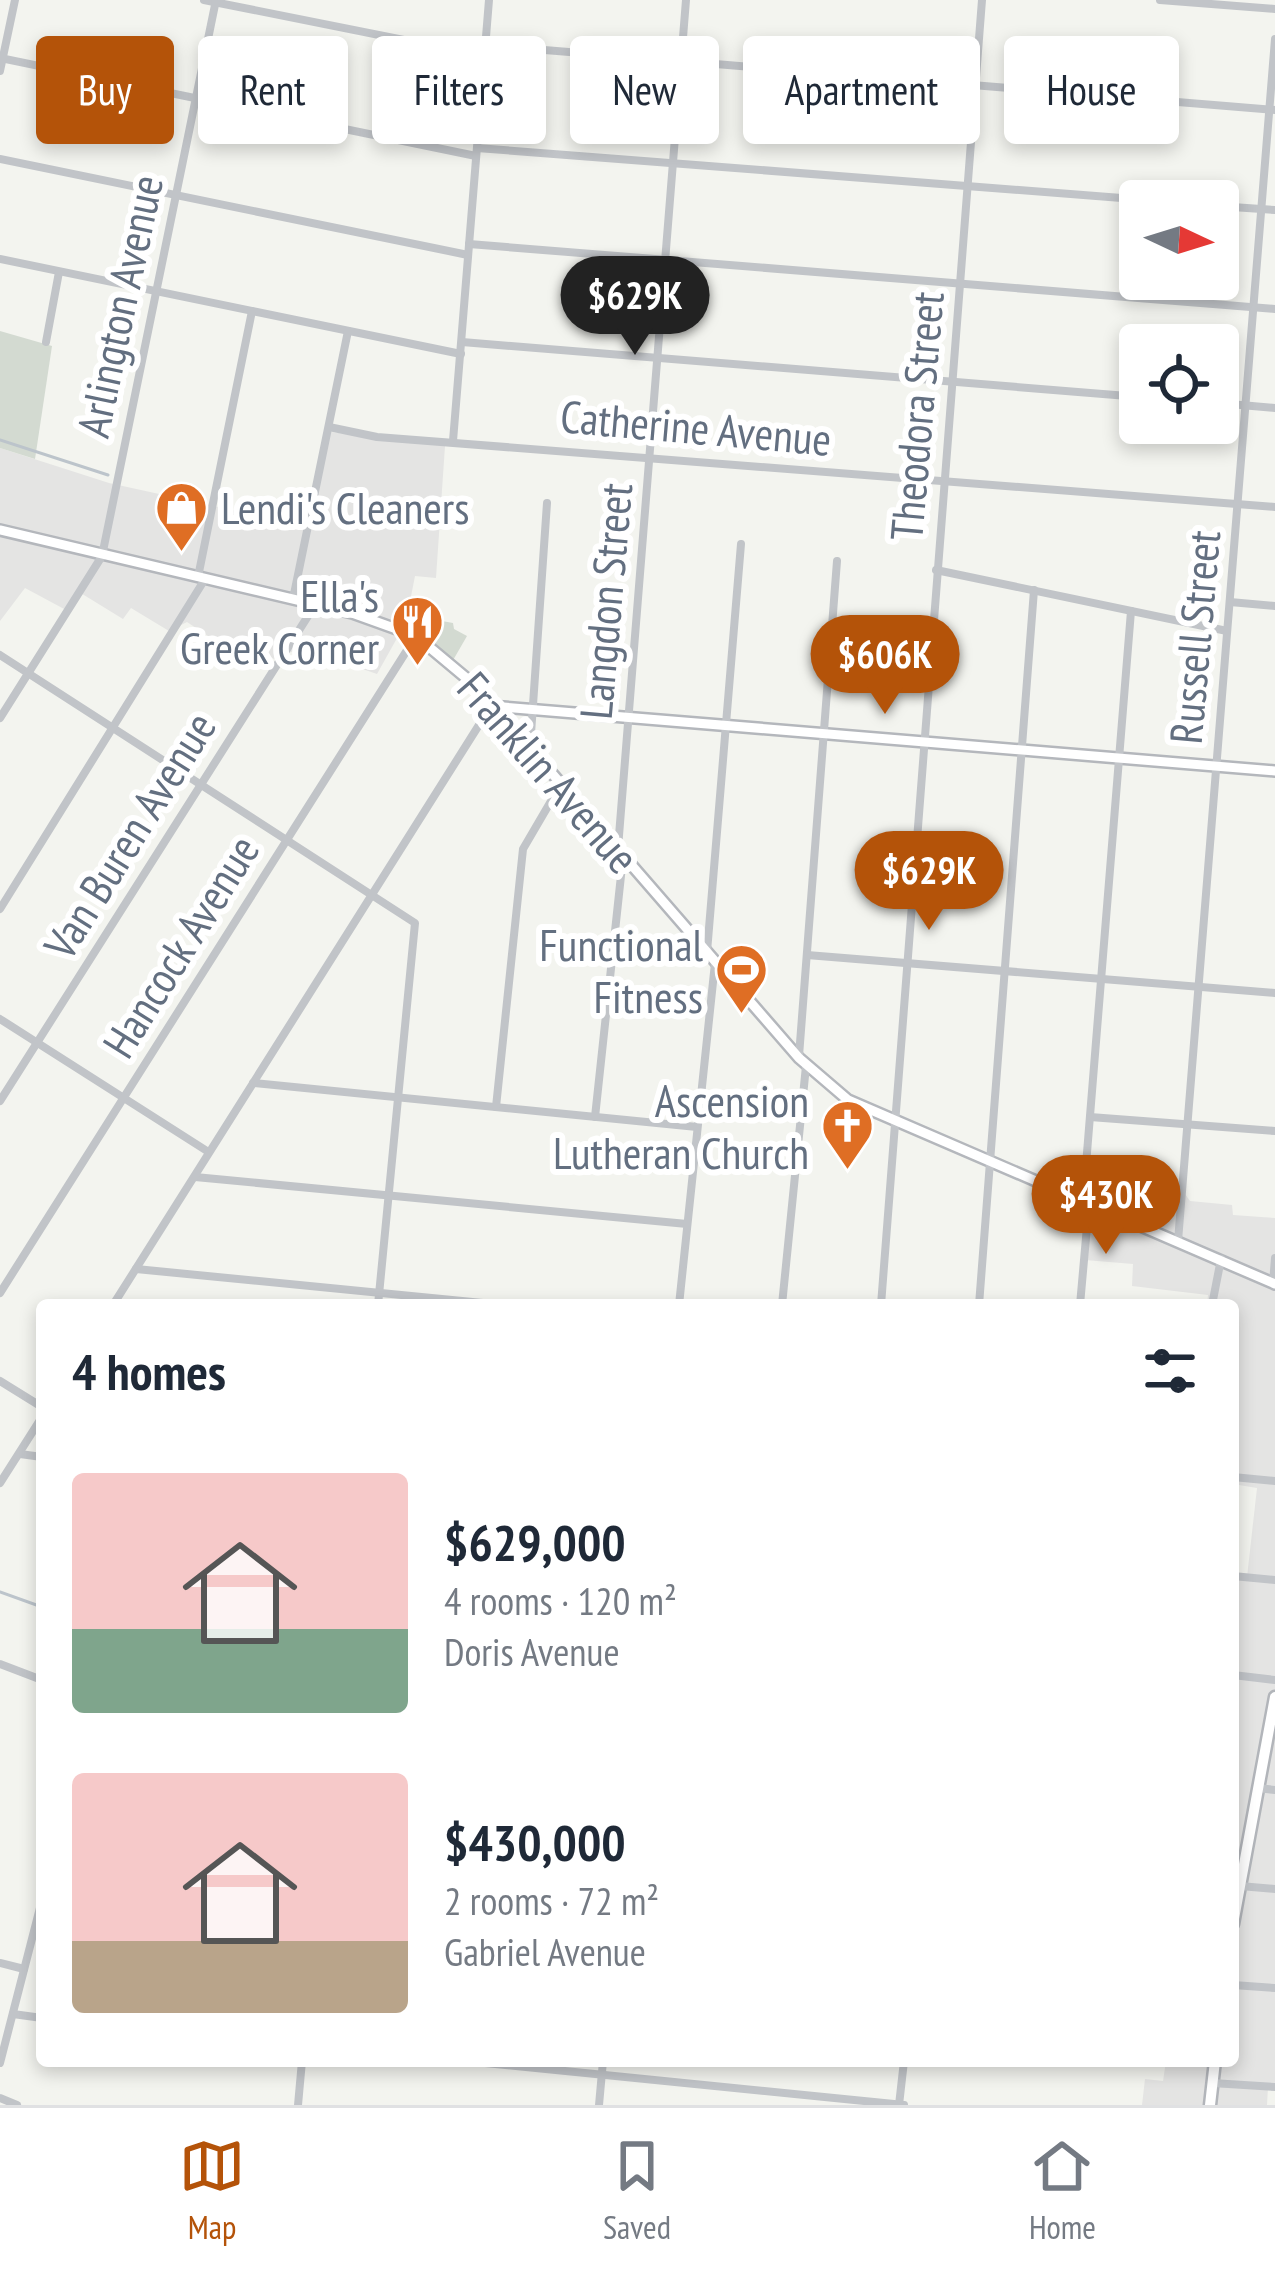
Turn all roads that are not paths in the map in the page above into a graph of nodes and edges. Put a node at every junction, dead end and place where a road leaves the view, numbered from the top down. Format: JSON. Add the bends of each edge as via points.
{"nodes":[{"id":1,"x":15,"y":0,"type":"edge"},
{"id":2,"x":204,"y":0,"type":"edge"},
{"id":3,"x":489,"y":0,"type":"edge"},
{"id":4,"x":686,"y":0,"type":"edge"},
{"id":5,"x":982,"y":0,"type":"edge"},
{"id":6,"x":1160,"y":0,"type":"edge"},
{"id":7,"x":215,"y":1,"type":"edge"},
{"id":8,"x":1275,"y":9,"type":"edge"},
{"id":9,"x":404,"y":36,"type":"edge"},
{"id":10,"x":486,"y":36,"type":"edge"},
{"id":11,"x":683,"y":36,"type":"edge"},
{"id":12,"x":979,"y":36,"type":"edge"},
{"id":13,"x":1275,"y":39,"type":"edge"},
{"id":14,"x":1,"y":59,"type":"edge"},
{"id":15,"x":0,"y":71,"type":"edge"},
{"id":16,"x":980,"y":86,"type":"edge"},
{"id":17,"x":195,"y":99,"type":"junction"},
{"id":18,"x":1272,"y":109,"type":"edge"},
{"id":19,"x":477,"y":144,"type":"edge"},
{"id":20,"x":674,"y":144,"type":"edge"},
{"id":21,"x":970,"y":144,"type":"edge"},
{"id":22,"x":476,"y":152,"type":"junction"},
{"id":23,"x":0,"y":159,"type":"edge"},
{"id":24,"x":673,"y":162,"type":"junction"},
{"id":25,"x":967,"y":186,"type":"junction"},
{"id":26,"x":176,"y":195,"type":"junction"},
{"id":27,"x":1119,"y":198,"type":"edge"},
{"id":28,"x":1239,"y":207,"type":"edge"},
{"id":29,"x":1261,"y":209,"type":"junction"},
{"id":30,"x":1275,"y":210,"type":"edge"},
{"id":31,"x":469,"y":249,"type":"junction"},
{"id":32,"x":0,"y":259,"type":"edge"},
{"id":33,"x":665,"y":260,"type":"junction"},
{"id":34,"x":59,"y":272,"type":"junction"},
{"id":35,"x":959,"y":284,"type":"junction"},
{"id":36,"x":156,"y":291,"type":"junction"},
{"id":37,"x":1253,"y":308,"type":"junction"},
{"id":38,"x":1275,"y":309,"type":"edge"},
{"id":39,"x":252,"y":311,"type":"junction"},
{"id":40,"x":348,"y":331,"type":"junction"},
{"id":41,"x":46,"y":342,"type":"dead end"},
{"id":42,"x":461,"y":343,"type":"junction"},
{"id":43,"x":461,"y":354,"type":"junction"},
{"id":44,"x":657,"y":358,"type":"junction"},
{"id":45,"x":951,"y":382,"type":"junction"},
{"id":46,"x":1119,"y":395,"type":"edge"},
{"id":47,"x":1239,"y":405,"type":"edge"},
{"id":48,"x":1245,"y":405,"type":"junction"},
{"id":49,"x":1275,"y":408,"type":"edge"},
{"id":50,"x":328,"y":427,"type":"junction"},
{"id":51,"x":453,"y":441,"type":"junction"},
{"id":52,"x":649,"y":456,"type":"junction"},
{"id":53,"x":943,"y":480,"type":"junction"},
{"id":54,"x":547,"y":503,"type":"dead end"},
{"id":55,"x":1238,"y":503,"type":"junction"},
{"id":56,"x":1275,"y":507,"type":"edge"},
{"id":57,"x":0,"y":530,"type":"edge"},
{"id":58,"x":741,"y":544,"type":"dead end"},
{"id":59,"x":102,"y":556,"type":"junction"},
{"id":60,"x":838,"y":561,"type":"dead end"},
{"id":61,"x":936,"y":570,"type":"junction"},
{"id":62,"x":201,"y":578,"type":"junction"},
{"id":63,"x":1034,"y":590,"type":"junction"},
{"id":64,"x":293,"y":599,"type":"junction"},
{"id":65,"x":1229,"y":602,"type":"junction"},
{"id":66,"x":315,"y":604,"type":"junction"},
{"id":67,"x":1275,"y":606,"type":"edge"},
{"id":68,"x":1131,"y":611,"type":"junction"},
{"id":69,"x":1227,"y":631,"type":"junction"},
{"id":70,"x":416,"y":636,"type":"junction"},
{"id":71,"x":0,"y":655,"type":"edge"},
{"id":72,"x":28,"y":673,"type":"junction"},
{"id":73,"x":491,"y":706,"type":"junction"},
{"id":74,"x":532,"y":711,"type":"junction"},
{"id":75,"x":0,"y":718,"type":"edge"},
{"id":76,"x":628,"y":720,"type":"junction"},
{"id":77,"x":726,"y":727,"type":"junction"},
{"id":78,"x":115,"y":728,"type":"junction"},
{"id":79,"x":824,"y":735,"type":"junction"},
{"id":80,"x":922,"y":743,"type":"junction"},
{"id":81,"x":530,"y":749,"type":"junction"},
{"id":82,"x":1021,"y":751,"type":"junction"},
{"id":83,"x":1118,"y":759,"type":"junction"},
{"id":84,"x":1216,"y":766,"type":"junction"},
{"id":85,"x":1275,"y":771,"type":"edge"},
{"id":86,"x":201,"y":782,"type":"junction"},
{"id":87,"x":561,"y":784,"type":"junction"},
{"id":88,"x":288,"y":837,"type":"junction"},
{"id":89,"x":620,"y":853,"type":"junction"},
{"id":90,"x":374,"y":892,"type":"junction"},
{"id":91,"x":0,"y":909,"type":"edge"},
{"id":92,"x":707,"y":953,"type":"junction"},
{"id":93,"x":807,"y":955,"type":"junction"},
{"id":94,"x":715,"y":963,"type":"junction"},
{"id":95,"x":904,"y":963,"type":"junction"},
{"id":96,"x":1003,"y":971,"type":"junction"},
{"id":97,"x":1101,"y":979,"type":"junction"},
{"id":98,"x":1198,"y":987,"type":"junction"},
{"id":99,"x":1275,"y":993,"type":"edge"},
{"id":100,"x":0,"y":1019,"type":"edge"},
{"id":101,"x":38,"y":1042,"type":"junction"},
{"id":102,"x":802,"y":1062,"type":"junction"},
{"id":103,"x":253,"y":1083,"type":"junction"},
{"id":104,"x":124,"y":1096,"type":"junction"},
{"id":105,"x":399,"y":1097,"type":"junction"},
{"id":106,"x":0,"y":1101,"type":"edge"},
{"id":107,"x":496,"y":1107,"type":"junction"},
{"id":108,"x":595,"y":1117,"type":"junction"},
{"id":109,"x":1090,"y":1117,"type":"junction"},
{"id":110,"x":895,"y":1124,"type":"junction"},
{"id":111,"x":1187,"y":1124,"type":"junction"},
{"id":112,"x":697,"y":1127,"type":"junction"},
{"id":113,"x":1275,"y":1131,"type":"edge"},
{"id":114,"x":208,"y":1151,"type":"junction"},
{"id":115,"x":990,"y":1164,"type":"junction"},
{"id":116,"x":195,"y":1177,"type":"junction"},
{"id":117,"x":389,"y":1195,"type":"junction"},
{"id":118,"x":1087,"y":1203,"type":"junction"},
{"id":119,"x":687,"y":1224,"type":"junction"},
{"id":120,"x":1178,"y":1241,"type":"junction"},
{"id":121,"x":1275,"y":1258,"type":"edge"},
{"id":122,"x":1221,"y":1259,"type":"junction"},
{"id":123,"x":136,"y":1269,"type":"junction"},
{"id":124,"x":1274,"y":1283,"type":"edge"},
{"id":125,"x":0,"y":1293,"type":"edge"},
{"id":126,"x":380,"y":1293,"type":"junction"},
{"id":127,"x":117,"y":1299,"type":"edge"},
{"id":128,"x":379,"y":1299,"type":"edge"},
{"id":129,"x":442,"y":1299,"type":"edge"},
{"id":130,"x":680,"y":1299,"type":"edge"},
{"id":131,"x":782,"y":1299,"type":"edge"},
{"id":132,"x":881,"y":1299,"type":"edge"},
{"id":133,"x":980,"y":1299,"type":"edge"},
{"id":134,"x":1080,"y":1299,"type":"edge"},
{"id":135,"x":1213,"y":1299,"type":"edge"},
{"id":136,"x":0,"y":1381,"type":"edge"},
{"id":137,"x":36,"y":1403,"type":"edge"},
{"id":138,"x":36,"y":1427,"type":"edge"},
{"id":139,"x":19,"y":1454,"type":"junction"},
{"id":140,"x":36,"y":1455,"type":"edge"},
{"id":141,"x":1239,"y":1478,"type":"edge"},
{"id":142,"x":1275,"y":1481,"type":"edge"},
{"id":143,"x":0,"y":1483,"type":"edge"},
{"id":144,"x":1239,"y":1577,"type":"edge"},
{"id":145,"x":1275,"y":1580,"type":"edge"},
{"id":146,"x":0,"y":1666,"type":"edge"},
{"id":147,"x":1239,"y":1677,"type":"edge"},
{"id":148,"x":36,"y":1678,"type":"edge"},
{"id":149,"x":1275,"y":1680,"type":"edge"},
{"id":150,"x":1275,"y":1697,"type":"edge"},
{"id":151,"x":1257,"y":1788,"type":"junction"},
{"id":152,"x":1275,"y":1790,"type":"edge"},
{"id":153,"x":1240,"y":1886,"type":"junction"},
{"id":154,"x":1275,"y":1889,"type":"edge"},
{"id":155,"x":1239,"y":1891,"type":"edge"},
{"id":156,"x":36,"y":1932,"type":"edge"},
{"id":157,"x":0,"y":1963,"type":"edge"},
{"id":158,"x":24,"y":1969,"type":"junction"},
{"id":159,"x":1239,"y":1985,"type":"edge"},
{"id":160,"x":1275,"y":1988,"type":"edge"},
{"id":161,"x":13,"y":2014,"type":"junction"},
{"id":162,"x":36,"y":2017,"type":"edge"},
{"id":163,"x":0,"y":2063,"type":"edge"},
{"id":164,"x":301,"y":2067,"type":"edge"},
{"id":165,"x":528,"y":2067,"type":"edge"},
{"id":166,"x":603,"y":2067,"type":"edge"},
{"id":167,"x":904,"y":2067,"type":"edge"},
{"id":168,"x":1214,"y":2067,"type":"edge"},
{"id":169,"x":602,"y":2074,"type":"junction"},
{"id":170,"x":1212,"y":2083,"type":"junction"},
{"id":171,"x":1275,"y":2087,"type":"edge"},
{"id":172,"x":0,"y":2098,"type":"edge"},
{"id":173,"x":17,"y":2105,"type":"edge"},
{"id":174,"x":298,"y":2105,"type":"edge"},
{"id":175,"x":598,"y":2105,"type":"edge"},
{"id":176,"x":901,"y":2105,"type":"edge"},
{"id":177,"x":1210,"y":2105,"type":"edge"}],
"edges":[{"from":1,"to":14,"type":"street"},
{"from":2,"to":7,"type":"street"},
{"from":3,"to":10,"type":"street"},
{"from":4,"to":11,"type":"street","name":"Langdon Street"},
{"from":5,"to":12,"type":"street","name":"Theodora Street"},
{"from":6,"to":8,"type":"street"},
{"from":7,"to":9,"type":"street"},
{"from":7,"to":17,"type":"street","name":"Arlington Avenue"},
{"from":13,"to":18,"type":"street","name":"Russell Street"},
{"from":14,"to":15,"type":"street"},
{"from":14,"to":17,"type":"street"},
{"from":16,"to":18,"type":"street"},
{"from":17,"to":22,"type":"street"},
{"from":17,"to":26,"type":"street","name":"Arlington Avenue"},
{"from":18,"to":29,"type":"street","name":"Russell Street"},
{"from":19,"to":22,"type":"street"},
{"from":20,"to":24,"type":"street","name":"Langdon Street"},
{"from":21,"to":25,"type":"street","name":"Theodora Street"},
{"from":22,"to":24,"type":"street"},
{"from":22,"to":31,"type":"street"},
{"from":23,"to":26,"type":"street"},
{"from":24,"to":25,"type":"street"},
{"from":24,"to":33,"type":"street","name":"Langdon Street"},
{"from":25,"to":27,"type":"street"},
{"from":25,"to":35,"type":"street","name":"Theodora Street"},
{"from":26,"to":31,"type":"street"},
{"from":26,"to":36,"type":"street","name":"Arlington Avenue"},
{"from":28,"to":29,"type":"street"},
{"from":29,"to":30,"type":"street"},
{"from":29,"to":37,"type":"street","name":"Russell Street"},
{"from":31,"to":33,"type":"street"},
{"from":31,"to":42,"type":"street"},
{"from":32,"to":34,"type":"street"},
{"from":33,"to":35,"type":"street"},
{"from":33,"to":44,"type":"street","name":"Langdon Street"},
{"from":34,"to":36,"type":"street"},
{"from":34,"to":41,"type":"street"},
{"from":35,"to":37,"type":"street"},
{"from":35,"to":45,"type":"street","name":"Theodora Street"},
{"from":36,"to":39,"type":"street"},
{"from":36,"to":59,"type":"street","name":"Arlington Avenue"},
{"from":37,"to":38,"type":"street"},
{"from":37,"to":48,"type":"street","name":"Russell Street"},
{"from":39,"to":40,"type":"street"},
{"from":39,"to":62,"type":"street"},
{"from":40,"to":43,"type":"street"},
{"from":40,"to":50,"type":"street"},
{"from":42,"to":43,"type":"street"},
{"from":42,"to":44,"type":"street"},
{"from":43,"to":51,"type":"street"},
{"from":44,"to":45,"type":"street"},
{"from":44,"to":52,"type":"street","name":"Langdon Street"},
{"from":45,"to":46,"type":"street"},
{"from":45,"to":53,"type":"street","name":"Theodora Street"},
{"from":47,"to":48,"type":"street"},
{"from":48,"to":49,"type":"street"},
{"from":48,"to":55,"type":"street","name":"Russell Street"},
{"from":50,"to":51,"type":"street","name":"Catherine Avenue"},
{"from":50,"to":64,"type":"street"},
{"from":51,"to":52,"type":"street","name":"Catherine Avenue"},
{"from":52,"to":53,"type":"street","name":"Catherine Avenue"},
{"from":52,"to":76,"type":"street","name":"Langdon Street"},
{"from":53,"to":55,"type":"street","name":"Catherine Avenue"},
{"from":53,"to":61,"type":"street","name":"Theodora Street"},
{"from":54,"to":74,"type":"street"},
{"from":55,"to":56,"type":"street","name":"Catherine Avenue"},
{"from":55,"to":65,"type":"street","name":"Russell Street"},
{"from":57,"to":59,"type":"main road","name":"Franklin Avenue"},
{"from":58,"to":77,"type":"street"},
{"from":59,"to":62,"type":"main road","name":"Franklin Avenue"},
{"from":59,"to":72,"type":"street"},
{"from":60,"to":79,"type":"street"},
{"from":61,"to":63,"type":"street"},
{"from":61,"to":80,"type":"street","name":"Theodora Street"},
{"from":62,"to":64,"type":"main road","name":"Franklin Avenue"},
{"from":62,"to":78,"type":"street"},
{"from":63,"to":68,"type":"street"},
{"from":63,"to":82,"type":"street"},
{"from":64,"to":66,"type":"main road","name":"Franklin Avenue"},
{"from":65,"to":67,"type":"street"},
{"from":65,"to":69,"type":"street","name":"Russell Street"},
{"from":66,"to":70,"type":"main road","name":"Franklin Avenue"},
{"from":66,"to":86,"type":"street","name":"Van Buren Avenue"},
{"from":68,"to":69,"type":"street"},
{"from":68,"to":83,"type":"street"},
{"from":69,"to":84,"type":"street","name":"Russell Street"},
{"from":70,"to":73,"type":"main road","name":"Franklin Avenue"},
{"from":70,"to":88,"type":"street","name":"Hancock Avenue"},
{"from":71,"to":72,"type":"street"},
{"from":72,"to":75,"type":"street"},
{"from":72,"to":78,"type":"street"},
{"from":73,"to":74,"type":"main road"},
{"from":73,"to":81,"type":"main road","name":"Franklin Avenue"},
{"from":73,"to":90,"type":"street"},
{"from":74,"to":76,"type":"main road"},
{"from":74,"to":81,"type":"street"},
{"from":76,"to":77,"type":"main road"},
{"from":76,"to":89,"type":"street","name":"Langdon Street"},
{"from":77,"to":79,"type":"main road"},
{"from":77,"to":92,"type":"street"},
{"from":78,"to":86,"type":"street"},
{"from":78,"to":91,"type":"street"},
{"from":79,"to":80,"type":"main road"},
{"from":79,"to":93,"type":"street"},
{"from":80,"to":82,"type":"main road"},
{"from":80,"to":95,"type":"street","name":"Theodora Street"},
{"from":81,"to":87,"type":"main road","name":"Franklin Avenue"},
{"from":82,"to":83,"type":"main road"},
{"from":82,"to":96,"type":"street"},
{"from":83,"to":84,"type":"main road"},
{"from":83,"to":97,"type":"street"},
{"from":84,"to":85,"type":"main road"},
{"from":84,"to":98,"type":"street","name":"Russell Street"},
{"from":86,"to":88,"type":"street"},
{"from":86,"to":101,"type":"street","name":"Van Buren Avenue"},
{"from":87,"to":89,"type":"main road","name":"Franklin Avenue"},
{"from":87,"to":107,"type":"street","via":[[523,849]]},
{"from":88,"to":90,"type":"street"},
{"from":88,"to":104,"type":"street","name":"Hancock Avenue"},
{"from":89,"to":92,"type":"main road","name":"Franklin Avenue"},
{"from":89,"to":108,"type":"street","name":"Langdon Street"},
{"from":90,"to":103,"type":"street"},
{"from":90,"to":105,"type":"street","via":[[415,928]]},
{"from":92,"to":94,"type":"main road","name":"Franklin Avenue"},
{"from":93,"to":95,"type":"street"},
{"from":93,"to":102,"type":"street"},
{"from":94,"to":102,"type":"main road","name":"Franklin Avenue"},
{"from":94,"to":112,"type":"street"},
{"from":95,"to":96,"type":"street"},
{"from":95,"to":110,"type":"street","name":"Theodora Street"},
{"from":96,"to":97,"type":"street"},
{"from":96,"to":115,"type":"street"},
{"from":97,"to":98,"type":"street"},
{"from":97,"to":109,"type":"street"},
{"from":98,"to":99,"type":"street"},
{"from":98,"to":111,"type":"street","name":"Russell Street"},
{"from":100,"to":101,"type":"street"},
{"from":101,"to":104,"type":"street"},
{"from":101,"to":106,"type":"street","name":"Van Buren Avenue"},
{"from":102,"to":110,"type":"main road","name":"Franklin Avenue","via":[[848,1100]]},
{"from":102,"to":131,"type":"street"},
{"from":103,"to":105,"type":"street"},
{"from":103,"to":114,"type":"street"},
{"from":104,"to":114,"type":"street"},
{"from":104,"to":125,"type":"street","name":"Hancock Avenue"},
{"from":105,"to":107,"type":"street"},
{"from":105,"to":117,"type":"street"},
{"from":107,"to":108,"type":"street"},
{"from":108,"to":112,"type":"street"},
{"from":109,"to":111,"type":"street"},
{"from":109,"to":118,"type":"street"},
{"from":110,"to":115,"type":"main road","name":"Franklin Avenue"},
{"from":110,"to":132,"type":"street","name":"Theodora Street"},
{"from":111,"to":113,"type":"street"},
{"from":111,"to":120,"type":"street","name":"Russell Street"},
{"from":112,"to":119,"type":"street"},
{"from":114,"to":116,"type":"street"},
{"from":115,"to":118,"type":"main road","name":"Franklin Avenue"},
{"from":115,"to":133,"type":"street"},
{"from":116,"to":117,"type":"street"},
{"from":116,"to":123,"type":"street"},
{"from":117,"to":119,"type":"street"},
{"from":117,"to":126,"type":"street"},
{"from":118,"to":120,"type":"main road","name":"Franklin Avenue"},
{"from":118,"to":134,"type":"street"},
{"from":119,"to":130,"type":"street"},
{"from":120,"to":122,"type":"main road","name":"Franklin Avenue"},
{"from":121,"to":124,"type":"street"},
{"from":122,"to":124,"type":"main road","name":"Franklin Avenue"},
{"from":122,"to":135,"type":"street"},
{"from":123,"to":126,"type":"street"},
{"from":123,"to":127,"type":"street"},
{"from":126,"to":128,"type":"street"},
{"from":126,"to":129,"type":"street"},
{"from":136,"to":137,"type":"street"},
{"from":138,"to":139,"type":"street"},
{"from":139,"to":140,"type":"street"},
{"from":139,"to":143,"type":"street"},
{"from":141,"to":142,"type":"street"},
{"from":144,"to":145,"type":"street"},
{"from":146,"to":148,"type":"street"},
{"from":147,"to":149,"type":"street"},
{"from":150,"to":151,"type":"main road"},
{"from":151,"to":152,"type":"street"},
{"from":151,"to":153,"type":"main road"},
{"from":153,"to":154,"type":"street"},
{"from":153,"to":155,"type":"main road"},
{"from":156,"to":158,"type":"street"},
{"from":157,"to":158,"type":"street"},
{"from":158,"to":161,"type":"street"},
{"from":159,"to":160,"type":"street"},
{"from":161,"to":162,"type":"street"},
{"from":161,"to":163,"type":"street"},
{"from":164,"to":174,"type":"street"},
{"from":165,"to":169,"type":"street"},
{"from":166,"to":169,"type":"street"},
{"from":167,"to":176,"type":"street"},
{"from":168,"to":170,"type":"main road"},
{"from":169,"to":175,"type":"street"},
{"from":169,"to":176,"type":"street"},
{"from":170,"to":171,"type":"street"},
{"from":170,"to":177,"type":"main road"},
{"from":172,"to":173,"type":"street"}]}
